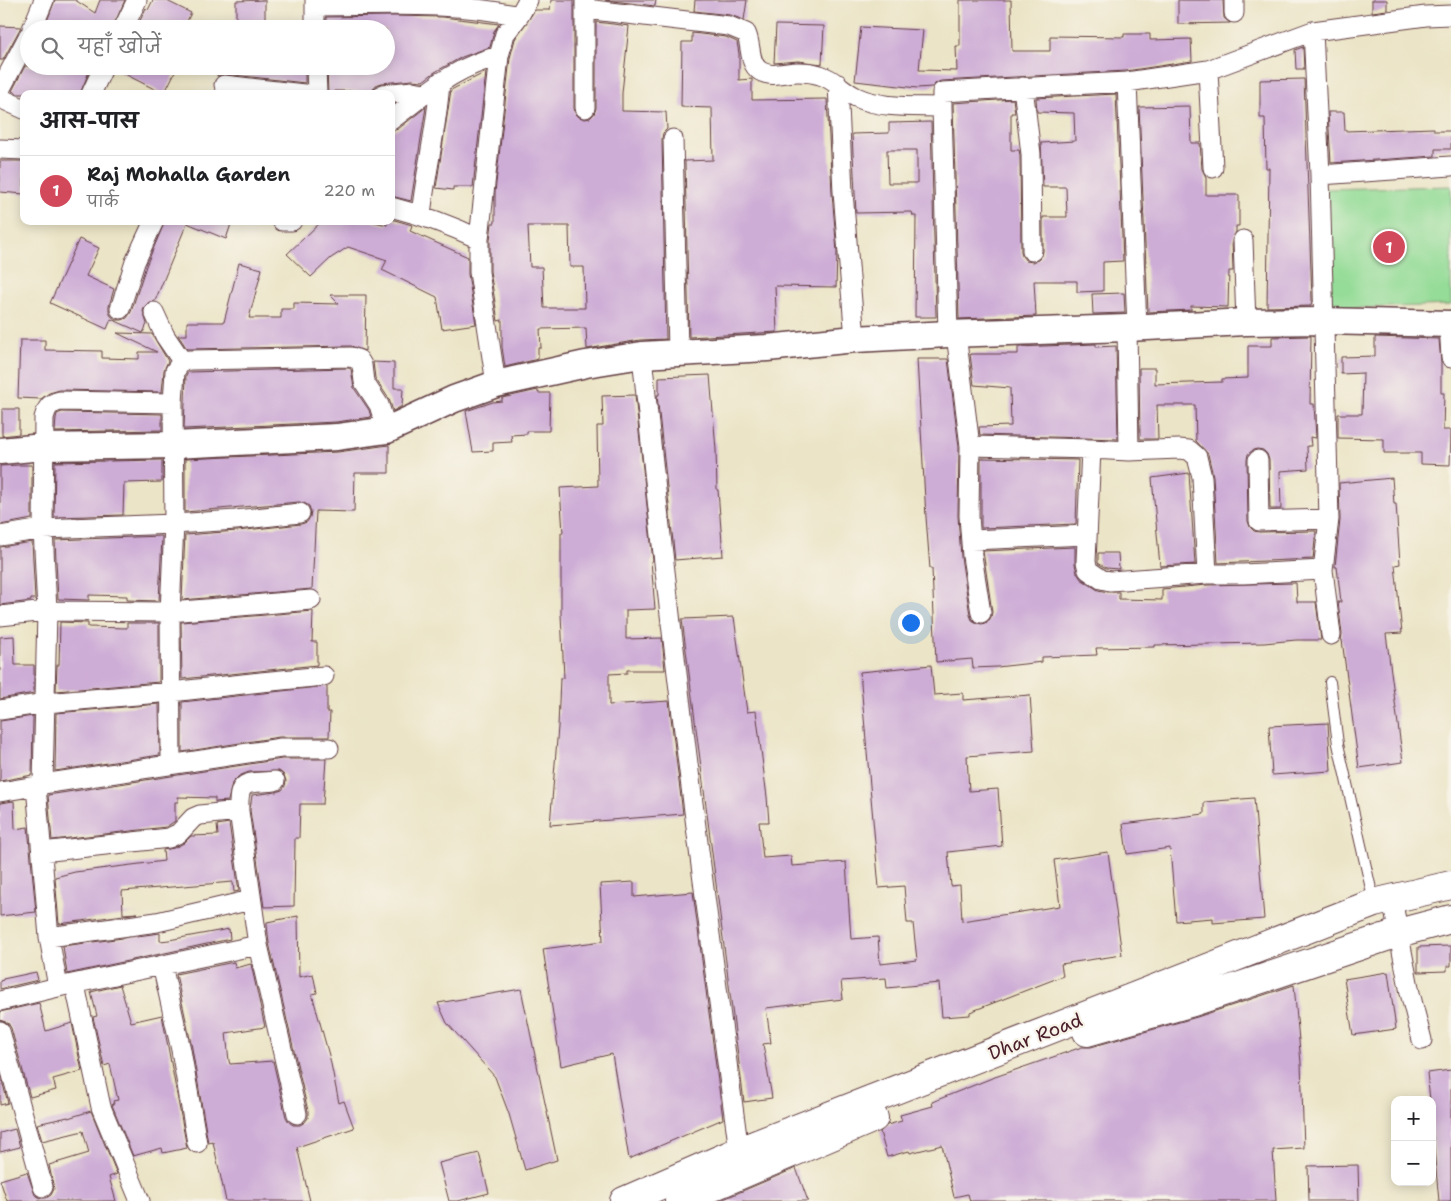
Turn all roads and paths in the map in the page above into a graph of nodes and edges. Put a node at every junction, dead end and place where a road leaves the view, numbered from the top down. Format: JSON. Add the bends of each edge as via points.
{"nodes":[{"id":1,"x":44,"y":0,"type":"edge"},
{"id":2,"x":138,"y":0,"type":"edge"},
{"id":3,"x":315,"y":3,"type":"edge"},
{"id":4,"x":585,"y":4,"type":"edge"},
{"id":5,"x":524,"y":8,"type":"edge"},
{"id":6,"x":1451,"y":15,"type":"edge"},
{"id":7,"x":36,"y":20,"type":"edge"},
{"id":8,"x":128,"y":20,"type":"edge"},
{"id":9,"x":315,"y":20,"type":"edge"},
{"id":10,"x":1313,"y":30,"type":"junction"},
{"id":11,"x":20,"y":48,"type":"edge"},
{"id":12,"x":499,"y":56,"type":"junction"},
{"id":13,"x":6,"y":67,"type":"edge"},
{"id":14,"x":1208,"y":70,"type":"junction"},
{"id":15,"x":100,"y":75,"type":"edge"},
{"id":16,"x":316,"y":75,"type":"edge"},
{"id":17,"x":1127,"y":82,"type":"junction"},
{"id":18,"x":838,"y":84,"type":"junction"},
{"id":19,"x":224,"y":85,"type":"dead end"},
{"id":20,"x":1023,"y":87,"type":"junction"},
{"id":21,"x":433,"y":88,"type":"junction"},
{"id":22,"x":0,"y":90,"type":"edge"},
{"id":23,"x":93,"y":90,"type":"edge"},
{"id":24,"x":268,"y":90,"type":"edge"},
{"id":25,"x":317,"y":90,"type":"edge"},
{"id":26,"x":395,"y":93,"type":"edge"},
{"id":27,"x":0,"y":98,"type":"edge"},
{"id":28,"x":20,"y":107,"type":"edge"},
{"id":29,"x":942,"y":107,"type":"junction"},
{"id":30,"x":585,"y":108,"type":"dead end"},
{"id":31,"x":395,"y":117,"type":"edge"},
{"id":32,"x":673,"y":139,"type":"dead end"},
{"id":33,"x":0,"y":148,"type":"edge"},
{"id":34,"x":20,"y":150,"type":"edge"},
{"id":35,"x":1451,"y":166,"type":"edge"},
{"id":36,"x":1213,"y":168,"type":"dead end"},
{"id":37,"x":1320,"y":175,"type":"junction"},
{"id":38,"x":395,"y":208,"type":"edge"},
{"id":39,"x":421,"y":215,"type":"junction"},
{"id":40,"x":152,"y":225,"type":"edge"},
{"id":41,"x":478,"y":239,"type":"junction"},
{"id":42,"x":1243,"y":240,"type":"dead end"},
{"id":43,"x":1032,"y":251,"type":"dead end"},
{"id":44,"x":120,"y":309,"type":"dead end"},
{"id":45,"x":154,"y":312,"type":"dead end"},
{"id":46,"x":1322,"y":321,"type":"junction"},
{"id":47,"x":1246,"y":322,"type":"junction"},
{"id":48,"x":1450,"y":324,"type":"edge"},
{"id":49,"x":1132,"y":327,"type":"junction"},
{"id":50,"x":952,"y":334,"type":"junction"},
{"id":51,"x":855,"y":339,"type":"junction"},
{"id":52,"x":678,"y":352,"type":"junction"},
{"id":53,"x":642,"y":355,"type":"junction"},
{"id":54,"x":1451,"y":358,"type":"edge"},
{"id":55,"x":182,"y":362,"type":"junction"},
{"id":56,"x":496,"y":384,"type":"junction"},
{"id":57,"x":173,"y":403,"type":"junction"},
{"id":58,"x":387,"y":430,"type":"junction"},
{"id":59,"x":173,"y":445,"type":"junction"},
{"id":60,"x":44,"y":446,"type":"junction"},
{"id":61,"x":970,"y":446,"type":"junction"},
{"id":62,"x":1090,"y":449,"type":"junction"},
{"id":63,"x":0,"y":450,"type":"edge"},
{"id":64,"x":1129,"y":452,"type":"junction"},
{"id":65,"x":1258,"y":460,"type":"dead end"},
{"id":66,"x":300,"y":514,"type":"dead end"},
{"id":67,"x":1329,"y":519,"type":"junction"},
{"id":68,"x":174,"y":524,"type":"junction"},
{"id":69,"x":43,"y":529,"type":"junction"},
{"id":70,"x":1087,"y":535,"type":"junction"},
{"id":71,"x":0,"y":536,"type":"edge"},
{"id":72,"x":971,"y":540,"type":"junction"},
{"id":73,"x":1323,"y":570,"type":"junction"},
{"id":74,"x":1207,"y":574,"type":"junction"},
{"id":75,"x":311,"y":600,"type":"dead end"},
{"id":76,"x":46,"y":611,"type":"junction"},
{"id":77,"x":170,"y":612,"type":"junction"},
{"id":78,"x":981,"y":613,"type":"dead end"},
{"id":79,"x":0,"y":616,"type":"edge"},
{"id":80,"x":1330,"y":635,"type":"dead end"},
{"id":81,"x":324,"y":676,"type":"dead end"},
{"id":82,"x":1330,"y":682,"type":"dead end"},
{"id":83,"x":171,"y":692,"type":"junction"},
{"id":84,"x":46,"y":703,"type":"junction"},
{"id":85,"x":0,"y":710,"type":"edge"},
{"id":86,"x":329,"y":748,"type":"dead end"},
{"id":87,"x":171,"y":764,"type":"junction"},
{"id":88,"x":275,"y":780,"type":"dead end"},
{"id":89,"x":40,"y":785,"type":"junction"},
{"id":90,"x":0,"y":792,"type":"edge"},
{"id":91,"x":239,"y":811,"type":"junction"},
{"id":92,"x":42,"y":852,"type":"junction"},
{"id":93,"x":1451,"y":885,"type":"edge"},
{"id":94,"x":251,"y":900,"type":"junction"},
{"id":95,"x":1383,"y":901,"type":"junction"},
{"id":96,"x":1451,"y":919,"type":"edge"},
{"id":97,"x":1398,"y":934,"type":"junction"},
{"id":98,"x":49,"y":937,"type":"junction"},
{"id":99,"x":258,"y":945,"type":"junction"},
{"id":100,"x":162,"y":965,"type":"junction"},
{"id":101,"x":66,"y":986,"type":"junction"},
{"id":102,"x":0,"y":1001,"type":"edge"},
{"id":103,"x":0,"y":1031,"type":"edge"},
{"id":104,"x":1422,"y":1040,"type":"dead end"},
{"id":105,"x":297,"y":1114,"type":"dead end"},
{"id":106,"x":197,"y":1143,"type":"dead end"},
{"id":107,"x":739,"y":1151,"type":"junction"},
{"id":108,"x":43,"y":1187,"type":"dead end"},
{"id":109,"x":688,"y":1199,"type":"edge"},
{"id":110,"x":140,"y":1201,"type":"edge"},
{"id":111,"x":624,"y":1201,"type":"edge"}],
"edges":[{"from":1,"to":7,"type":"street"},
{"from":2,"to":8,"type":"street"},
{"from":3,"to":5,"type":"street","via":[[447,6],[495,11]]},
{"from":3,"to":9,"type":"street"},
{"from":4,"to":18,"type":"street","via":[[739,29],[746,33],[753,64],[760,71],[821,75]]},
{"from":4,"to":30,"type":"street"},
{"from":5,"to":12,"type":"street","via":[[505,34]]},
{"from":6,"to":10,"type":"street"},
{"from":10,"to":14,"type":"street"},
{"from":10,"to":37,"type":"street"},
{"from":11,"to":13,"type":"street"},
{"from":12,"to":21,"type":"street","via":[[453,73]]},
{"from":12,"to":41,"type":"street"},
{"from":13,"to":22,"type":"street"},
{"from":14,"to":17,"type":"street"},
{"from":14,"to":36,"type":"street"},
{"from":15,"to":23,"type":"street"},
{"from":16,"to":25,"type":"street"},
{"from":17,"to":20,"type":"street"},
{"from":17,"to":49,"type":"street"},
{"from":18,"to":29,"type":"street","via":[[853,96],[880,105]]},
{"from":18,"to":51,"type":"street"},
{"from":19,"to":24,"type":"street"},
{"from":20,"to":29,"type":"street","via":[[942,92]]},
{"from":20,"to":43,"type":"street","via":[[1031,154]]},
{"from":21,"to":26,"type":"street"},
{"from":21,"to":31,"type":"street"},
{"from":21,"to":39,"type":"street","via":[[438,113]]},
{"from":27,"to":28,"type":"street"},
{"from":29,"to":50,"type":"street"},
{"from":32,"to":52,"type":"street"},
{"from":33,"to":34,"type":"street"},
{"from":35,"to":37,"type":"street"},
{"from":37,"to":46,"type":"street"},
{"from":38,"to":39,"type":"street"},
{"from":39,"to":41,"type":"street"},
{"from":40,"to":44,"type":"street","via":[[135,262]]},
{"from":41,"to":56,"type":"street","via":[[479,272]]},
{"from":42,"to":47,"type":"street"},
{"from":45,"to":55,"type":"street"},
{"from":46,"to":47,"type":"street"},
{"from":46,"to":48,"type":"street"},
{"from":46,"to":67,"type":"street"},
{"from":47,"to":49,"type":"street"},
{"from":48,"to":54,"type":"street"},
{"from":49,"to":50,"type":"street"},
{"from":49,"to":64,"type":"street"},
{"from":50,"to":51,"type":"street"},
{"from":50,"to":61,"type":"street"},
{"from":51,"to":52,"type":"street","via":[[768,348]]},
{"from":52,"to":53,"type":"street"},
{"from":53,"to":56,"type":"street"},
{"from":53,"to":107,"type":"street","via":[[679,696]]},
{"from":55,"to":57,"type":"street","via":[[175,371]]},
{"from":55,"to":58,"type":"street","via":[[351,356],[362,366],[364,382],[379,405]]},
{"from":56,"to":58,"type":"street","via":[[454,399]]},
{"from":57,"to":59,"type":"street"},
{"from":57,"to":60,"type":"street","via":[[51,403],[44,418]]},
{"from":58,"to":59,"type":"street","via":[[337,437]]},
{"from":59,"to":60,"type":"street"},
{"from":59,"to":68,"type":"street"},
{"from":60,"to":63,"type":"street"},
{"from":60,"to":69,"type":"street"},
{"from":61,"to":62,"type":"street"},
{"from":61,"to":72,"type":"street"},
{"from":62,"to":64,"type":"street"},
{"from":62,"to":70,"type":"street"},
{"from":64,"to":74,"type":"street","via":[[1179,449],[1189,450],[1197,457],[1202,477]]},
{"from":65,"to":67,"type":"street","via":[[1259,521]]},
{"from":66,"to":68,"type":"street"},
{"from":67,"to":73,"type":"street"},
{"from":68,"to":69,"type":"street"},
{"from":68,"to":77,"type":"street"},
{"from":69,"to":71,"type":"street"},
{"from":69,"to":76,"type":"street"},
{"from":70,"to":72,"type":"street"},
{"from":70,"to":74,"type":"street","via":[[1088,570],[1101,579]]},
{"from":72,"to":78,"type":"street"},
{"from":73,"to":74,"type":"street"},
{"from":73,"to":80,"type":"street"},
{"from":75,"to":77,"type":"street"},
{"from":76,"to":77,"type":"street"},
{"from":76,"to":79,"type":"street"},
{"from":76,"to":84,"type":"street"},
{"from":77,"to":83,"type":"street"},
{"from":81,"to":83,"type":"street"},
{"from":82,"to":95,"type":"lane","via":[[1338,744]]},
{"from":83,"to":84,"type":"street"},
{"from":83,"to":87,"type":"street"},
{"from":84,"to":85,"type":"street"},
{"from":84,"to":89,"type":"street"},
{"from":86,"to":87,"type":"street","via":[[280,748]]},
{"from":87,"to":89,"type":"street"},
{"from":88,"to":91,"type":"street","via":[[242,787],[238,792]]},
{"from":89,"to":90,"type":"street"},
{"from":89,"to":92,"type":"street"},
{"from":91,"to":92,"type":"street","via":[[200,815],[169,838]]},
{"from":91,"to":94,"type":"street"},
{"from":92,"to":98,"type":"street"},
{"from":93,"to":95,"type":"main road","name":"Dhar Road"},
{"from":94,"to":98,"type":"street","via":[[157,922]]},
{"from":94,"to":99,"type":"street"},
{"from":95,"to":97,"type":"street"},
{"from":95,"to":107,"type":"main road","name":"Dhar Road"},
{"from":96,"to":97,"type":"main road","name":"Dhar Road"},
{"from":97,"to":104,"type":"street"},
{"from":97,"to":109,"type":"main road","name":"Dhar Road","via":[[1193,1002],[1059,1040]]},
{"from":98,"to":101,"type":"street"},
{"from":99,"to":100,"type":"street"},
{"from":99,"to":105,"type":"street"},
{"from":100,"to":101,"type":"street"},
{"from":100,"to":106,"type":"street"},
{"from":101,"to":102,"type":"street"},
{"from":101,"to":110,"type":"street","via":[[101,1107]]},
{"from":103,"to":108,"type":"street"},
{"from":107,"to":111,"type":"main road","name":"Dhar Road"}]}
